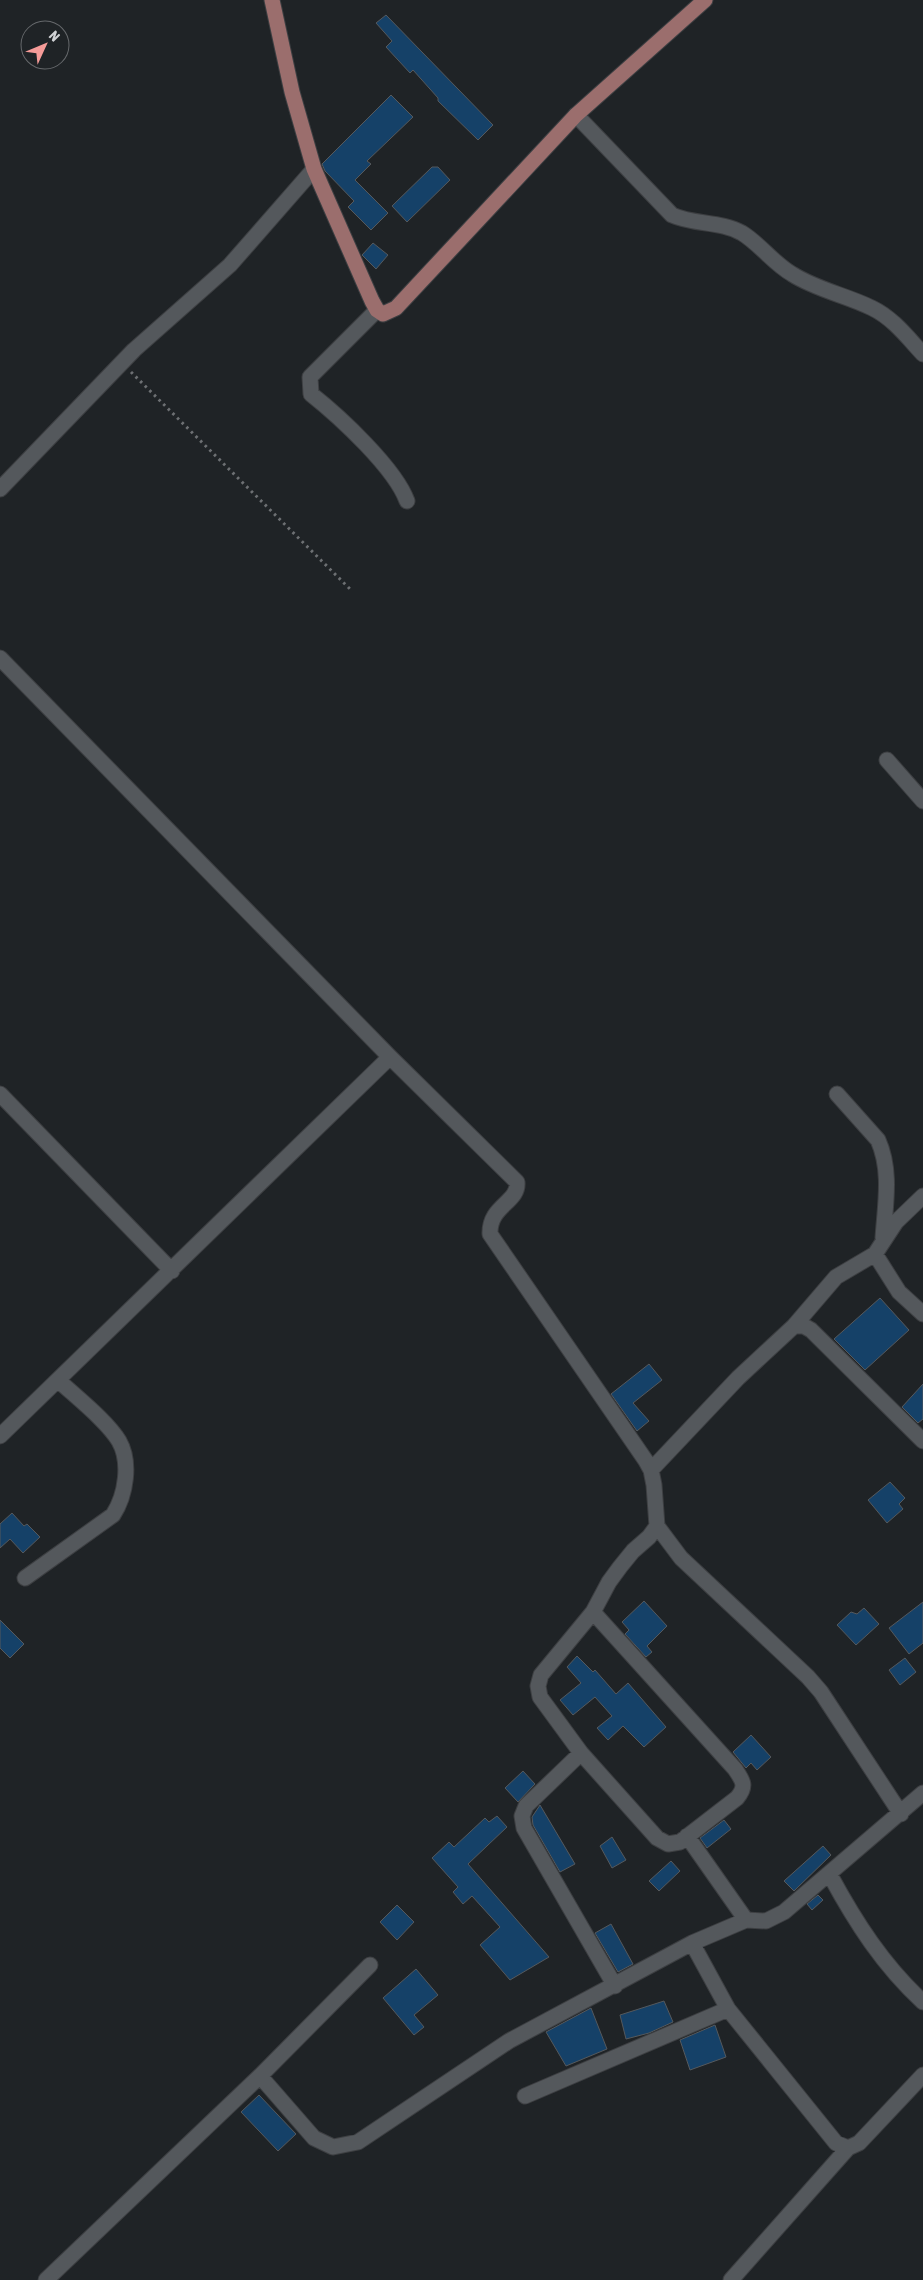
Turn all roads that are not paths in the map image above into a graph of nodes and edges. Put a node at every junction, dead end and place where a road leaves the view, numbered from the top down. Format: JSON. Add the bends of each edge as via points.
{"nodes":[{"id":1,"x":272,"y":0,"type":"edge"},
{"id":2,"x":705,"y":0,"type":"edge"},
{"id":3,"x":576,"y":115,"type":"junction"},
{"id":4,"x":314,"y":169,"type":"junction"},
{"id":5,"x":378,"y":310,"type":"junction"},
{"id":6,"x":923,"y":354,"type":"edge"},
{"id":7,"x":0,"y":489,"type":"edge"},
{"id":8,"x":407,"y":501,"type":"dead end"},
{"id":9,"x":0,"y":658,"type":"edge"},
{"id":10,"x":887,"y":760,"type":"dead end"},
{"id":11,"x":923,"y":801,"type":"edge"},
{"id":12,"x":390,"y":1057,"type":"junction"},
{"id":13,"x":0,"y":1094,"type":"edge"},
{"id":14,"x":838,"y":1094,"type":"dead end"},
{"id":15,"x":923,"y":1196,"type":"edge"},
{"id":16,"x":883,"y":1240,"type":"junction"},
{"id":17,"x":875,"y":1254,"type":"junction"},
{"id":18,"x":172,"y":1270,"type":"junction"},
{"id":19,"x":923,"y":1314,"type":"edge"},
{"id":20,"x":794,"y":1326,"type":"junction"},
{"id":21,"x":58,"y":1380,"type":"junction"},
{"id":22,"x":0,"y":1436,"type":"edge"},
{"id":23,"x":923,"y":1441,"type":"edge"},
{"id":24,"x":652,"y":1470,"type":"junction"},
{"id":25,"x":656,"y":1526,"type":"junction"},
{"id":26,"x":25,"y":1578,"type":"dead end"},
{"id":27,"x":593,"y":1612,"type":"junction"},
{"id":28,"x":581,"y":1753,"type":"junction"},
{"id":29,"x":923,"y":1793,"type":"edge"},
{"id":30,"x":900,"y":1814,"type":"junction"},
{"id":31,"x":687,"y":1836,"type":"junction"},
{"id":32,"x":830,"y":1875,"type":"junction"},
{"id":33,"x":746,"y":1920,"type":"junction"},
{"id":34,"x":692,"y":1943,"type":"junction"},
{"id":35,"x":370,"y":1965,"type":"dead end"},
{"id":36,"x":615,"y":1986,"type":"junction"},
{"id":37,"x":923,"y":2002,"type":"edge"},
{"id":38,"x":728,"y":2009,"type":"junction"},
{"id":39,"x":923,"y":2075,"type":"edge"},
{"id":40,"x":260,"y":2076,"type":"junction"},
{"id":41,"x":525,"y":2096,"type":"dead end"},
{"id":42,"x":848,"y":2148,"type":"junction"},
{"id":43,"x":46,"y":2280,"type":"edge"},
{"id":44,"x":731,"y":2280,"type":"edge"}],
"edges":[{"from":1,"to":4,"type":"main road","via":[[292,92]]},
{"from":2,"to":3,"type":"main road"},
{"from":3,"to":5,"type":"main road","via":[[396,308],[383,314]]},
{"from":3,"to":6,"type":"street","via":[[672,215],[685,221],[741,232],[789,273],[812,286],[886,316]]},
{"from":4,"to":5,"type":"main road"},
{"from":4,"to":7,"type":"street","via":[[230,265],[122,363]]},
{"from":5,"to":8,"type":"street","via":[[310,377],[311,394],[372,452],[398,481]]},
{"from":9,"to":12,"type":"street"},
{"from":10,"to":11,"type":"street"},
{"from":12,"to":18,"type":"street"},
{"from":12,"to":24,"type":"street","via":[[517,1182],[514,1195],[492,1218],[490,1234]]},
{"from":13,"to":18,"type":"street"},
{"from":14,"to":16,"type":"street","via":[[882,1149],[887,1173]]},
{"from":15,"to":16,"type":"street"},
{"from":16,"to":17,"type":"street"},
{"from":17,"to":19,"type":"street","via":[[899,1292]]},
{"from":17,"to":20,"type":"street","via":[[836,1277]]},
{"from":18,"to":21,"type":"street"},
{"from":20,"to":23,"type":"street","via":[[811,1330]]},
{"from":20,"to":24,"type":"street","via":[[738,1378]]},
{"from":21,"to":22,"type":"street"},
{"from":21,"to":26,"type":"street","via":[[120,1443],[126,1479],[124,1492],[113,1515]]},
{"from":24,"to":25,"type":"street"},
{"from":25,"to":27,"type":"street","via":[[609,1582]]},
{"from":25,"to":30,"type":"street","via":[[681,1558],[821,1692]]},
{"from":27,"to":28,"type":"street","via":[[541,1675],[538,1686],[540,1697]]},
{"from":27,"to":31,"type":"street","via":[[744,1782],[744,1790],[737,1798]]},
{"from":28,"to":31,"type":"street","via":[[657,1838],[668,1844],[680,1842]]},
{"from":28,"to":36,"type":"street","via":[[526,1806],[522,1816],[524,1828]]},
{"from":29,"to":30,"type":"street"},
{"from":30,"to":32,"type":"street"},
{"from":31,"to":33,"type":"street"},
{"from":32,"to":33,"type":"street","via":[[784,1912],[766,1921]]},
{"from":32,"to":37,"type":"street","via":[[869,1942],[898,1979]]},
{"from":33,"to":34,"type":"street"},
{"from":34,"to":36,"type":"street"},
{"from":34,"to":38,"type":"street"},
{"from":35,"to":40,"type":"street"},
{"from":36,"to":40,"type":"street","via":[[509,2041],[358,2142],[333,2147],[314,2138]]},
{"from":38,"to":41,"type":"street"},
{"from":38,"to":42,"type":"street","via":[[836,2143]]},
{"from":39,"to":42,"type":"street","via":[[859,2143]]},
{"from":40,"to":43,"type":"street"},
{"from":42,"to":44,"type":"street"}]}
